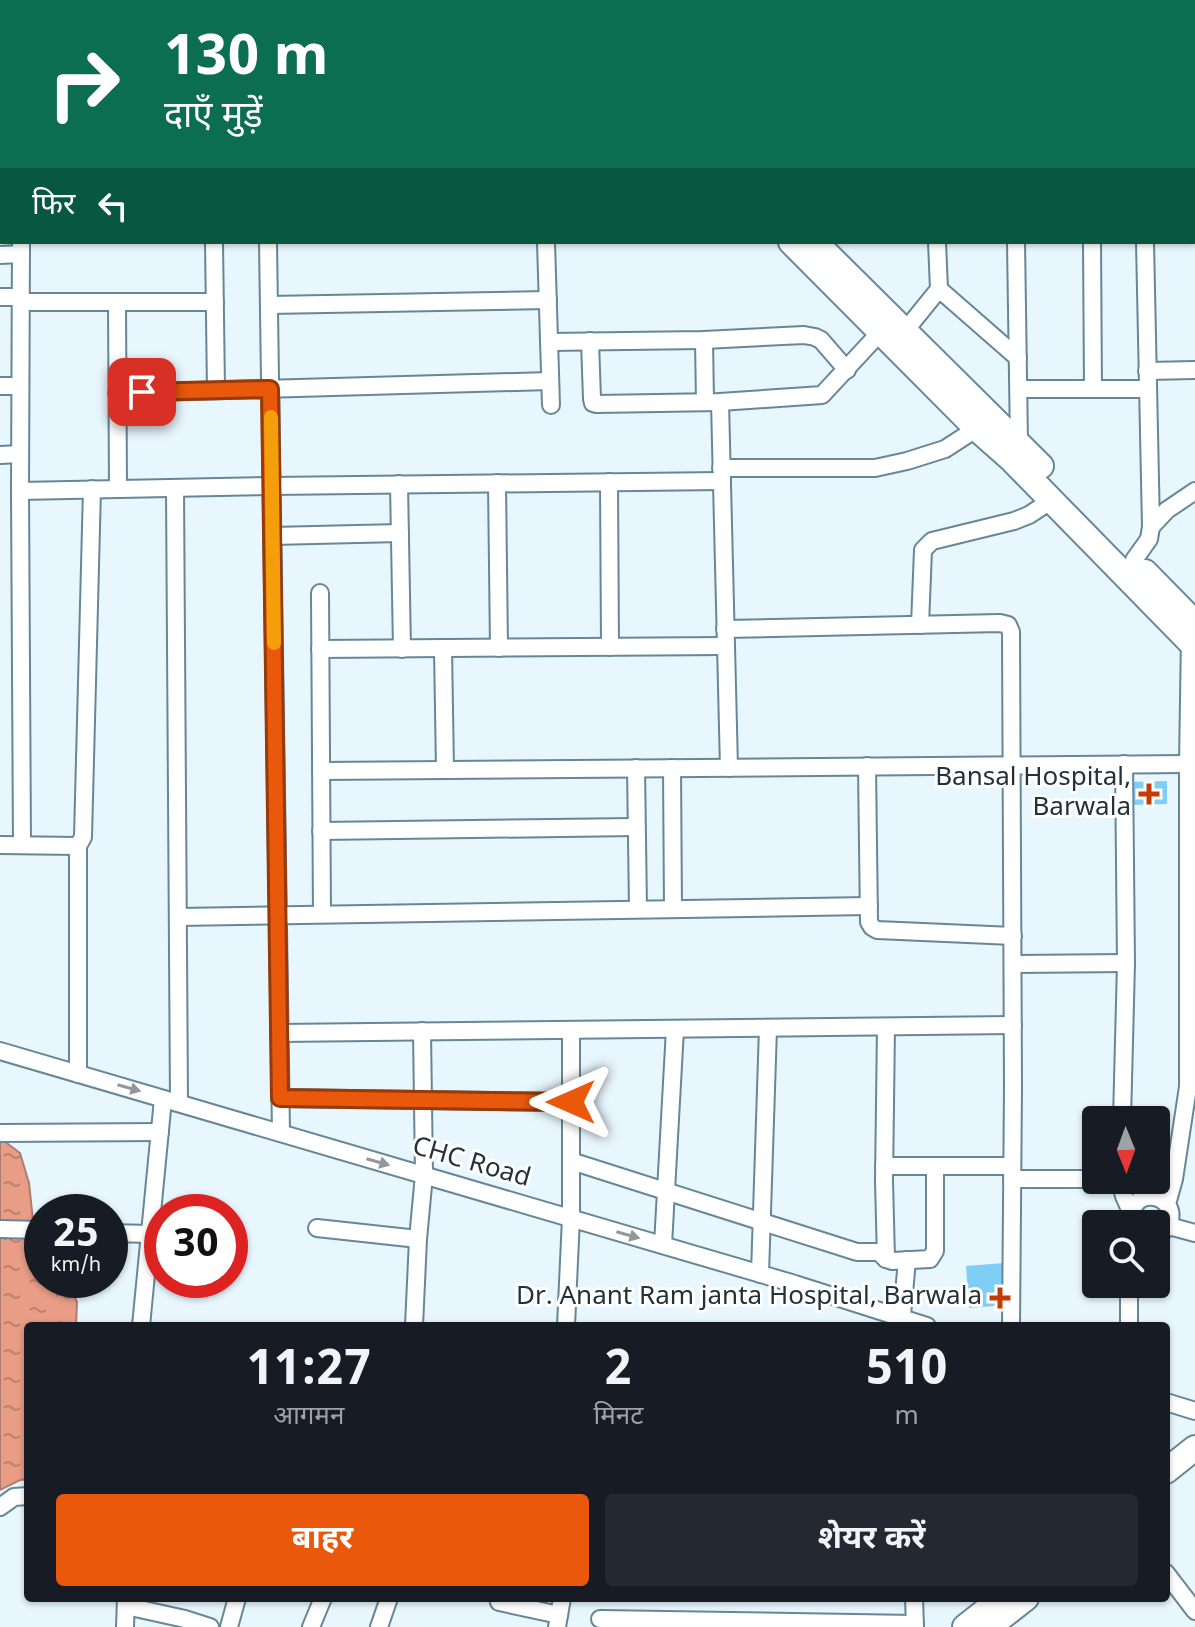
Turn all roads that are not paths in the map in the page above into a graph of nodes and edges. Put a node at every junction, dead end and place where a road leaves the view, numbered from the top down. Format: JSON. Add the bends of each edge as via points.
{"nodes":[{"id":1,"x":214,"y":244,"type":"edge"},
{"id":2,"x":268,"y":244,"type":"edge"},
{"id":3,"x":546,"y":244,"type":"edge"},
{"id":4,"x":793,"y":244,"type":"edge"},
{"id":5,"x":817,"y":244,"type":"edge"},
{"id":6,"x":937,"y":244,"type":"edge"},
{"id":7,"x":1016,"y":244,"type":"edge"},
{"id":8,"x":1092,"y":244,"type":"edge"},
{"id":9,"x":1145,"y":244,"type":"edge"},
{"id":10,"x":21,"y":248,"type":"edge"},
{"id":11,"x":0,"y":255,"type":"edge"},
{"id":12,"x":939,"y":289,"type":"junction"},
{"id":13,"x":0,"y":297,"type":"edge"},
{"id":14,"x":20,"y":299,"type":"junction"},
{"id":15,"x":548,"y":300,"type":"junction"},
{"id":16,"x":117,"y":302,"type":"junction"},
{"id":17,"x":215,"y":302,"type":"junction"},
{"id":18,"x":269,"y":305,"type":"junction"},
{"id":19,"x":893,"y":327,"type":"junction"},
{"id":20,"x":704,"y":340,"type":"junction"},
{"id":21,"x":590,"y":341,"type":"junction"},
{"id":22,"x":549,"y":342,"type":"junction"},
{"id":23,"x":1018,"y":358,"type":"junction"},
{"id":24,"x":847,"y":370,"type":"junction"},
{"id":25,"x":1195,"y":370,"type":"edge"},
{"id":26,"x":1147,"y":371,"type":"junction"},
{"id":27,"x":550,"y":381,"type":"junction"},
{"id":28,"x":0,"y":386,"type":"edge"},
{"id":29,"x":20,"y":386,"type":"junction"},
{"id":30,"x":270,"y":389,"type":"junction"},
{"id":31,"x":1019,"y":389,"type":"junction"},
{"id":32,"x":1093,"y":389,"type":"junction"},
{"id":33,"x":1147,"y":389,"type":"junction"},
{"id":34,"x":216,"y":390,"type":"junction"},
{"id":35,"x":117,"y":393,"type":"junction"},
{"id":36,"x":712,"y":402,"type":"junction"},
{"id":37,"x":551,"y":405,"type":"dead end"},
{"id":38,"x":985,"y":424,"type":"junction"},
{"id":39,"x":1019,"y":443,"type":"junction"},
{"id":40,"x":20,"y":454,"type":"junction"},
{"id":41,"x":0,"y":455,"type":"edge"},
{"id":42,"x":722,"y":474,"type":"junction"},
{"id":43,"x":609,"y":482,"type":"junction"},
{"id":44,"x":497,"y":483,"type":"junction"},
{"id":45,"x":399,"y":484,"type":"junction"},
{"id":46,"x":272,"y":486,"type":"junction"},
{"id":47,"x":175,"y":488,"type":"junction"},
{"id":48,"x":92,"y":489,"type":"junction"},
{"id":49,"x":118,"y":489,"type":"junction"},
{"id":50,"x":20,"y":491,"type":"junction"},
{"id":51,"x":1195,"y":491,"type":"edge"},
{"id":52,"x":1052,"y":500,"type":"junction"},
{"id":53,"x":1151,"y":527,"type":"junction"},
{"id":54,"x":400,"y":533,"type":"junction"},
{"id":55,"x":272,"y":536,"type":"junction"},
{"id":56,"x":1134,"y":560,"type":"junction"},
{"id":57,"x":320,"y":593,"type":"dead end"},
{"id":58,"x":920,"y":625,"type":"junction"},
{"id":59,"x":1193,"y":633,"type":"edge"},
{"id":60,"x":725,"y":638,"type":"junction"},
{"id":61,"x":610,"y":647,"type":"junction"},
{"id":62,"x":443,"y":648,"type":"junction"},
{"id":63,"x":499,"y":648,"type":"junction"},
{"id":64,"x":320,"y":649,"type":"junction"},
{"id":65,"x":402,"y":649,"type":"junction"},
{"id":66,"x":1124,"y":764,"type":"junction"},
{"id":67,"x":1188,"y":764,"type":"junction"},
{"id":68,"x":1012,"y":765,"type":"junction"},
{"id":69,"x":867,"y":766,"type":"junction"},
{"id":70,"x":636,"y":768,"type":"junction"},
{"id":71,"x":672,"y":768,"type":"junction"},
{"id":72,"x":729,"y":768,"type":"junction"},
{"id":73,"x":445,"y":770,"type":"junction"},
{"id":74,"x":321,"y":771,"type":"junction"},
{"id":75,"x":636,"y":827,"type":"junction"},
{"id":76,"x":321,"y":831,"type":"junction"},
{"id":77,"x":0,"y":845,"type":"edge"},
{"id":78,"x":22,"y":845,"type":"junction"},
{"id":79,"x":78,"y":846,"type":"junction"},
{"id":80,"x":869,"y":906,"type":"junction"},
{"id":81,"x":638,"y":909,"type":"junction"},
{"id":82,"x":673,"y":909,"type":"junction"},
{"id":83,"x":278,"y":914,"type":"junction"},
{"id":84,"x":322,"y":914,"type":"junction"},
{"id":85,"x":178,"y":917,"type":"junction"},
{"id":86,"x":1013,"y":936,"type":"junction"},
{"id":87,"x":1126,"y":963,"type":"junction"},
{"id":88,"x":1013,"y":964,"type":"junction"},
{"id":89,"x":1013,"y":1025,"type":"junction"},
{"id":90,"x":886,"y":1027,"type":"junction"},
{"id":91,"x":768,"y":1028,"type":"junction"},
{"id":92,"x":675,"y":1029,"type":"junction"},
{"id":93,"x":571,"y":1030,"type":"junction"},
{"id":94,"x":422,"y":1031,"type":"junction"},
{"id":95,"x":279,"y":1033,"type":"junction"},
{"id":96,"x":0,"y":1051,"type":"edge"},
{"id":97,"x":78,"y":1074,"type":"junction"},
{"id":98,"x":1192,"y":1087,"type":"edge"},
{"id":99,"x":280,"y":1098,"type":"junction"},
{"id":100,"x":423,"y":1100,"type":"junction"},
{"id":101,"x":171,"y":1101,"type":"junction"},
{"id":102,"x":571,"y":1102,"type":"junction"},
{"id":103,"x":1122,"y":1106,"type":"edge"},
{"id":104,"x":160,"y":1132,"type":"junction"},
{"id":105,"x":0,"y":1133,"type":"edge"},
{"id":106,"x":281,"y":1133,"type":"junction"},
{"id":107,"x":571,"y":1161,"type":"junction"},
{"id":108,"x":884,"y":1166,"type":"junction"},
{"id":109,"x":935,"y":1166,"type":"junction"},
{"id":110,"x":1012,"y":1172,"type":"junction"},
{"id":111,"x":424,"y":1175,"type":"junction"},
{"id":112,"x":1082,"y":1178,"type":"edge"},
{"id":113,"x":1170,"y":1179,"type":"edge"},
{"id":114,"x":1174,"y":1179,"type":"junction"},
{"id":115,"x":666,"y":1191,"type":"junction"},
{"id":116,"x":154,"y":1194,"type":"edge"},
{"id":117,"x":1167,"y":1204,"type":"junction"},
{"id":118,"x":1134,"y":1210,"type":"edge"},
{"id":119,"x":1169,"y":1210,"type":"edge"},
{"id":120,"x":571,"y":1218,"type":"junction"},
{"id":121,"x":762,"y":1222,"type":"junction"},
{"id":122,"x":317,"y":1228,"type":"dead end"},
{"id":123,"x":0,"y":1229,"type":"edge"},
{"id":124,"x":24,"y":1230,"type":"edge"},
{"id":125,"x":1170,"y":1231,"type":"edge"},
{"id":126,"x":1195,"y":1233,"type":"edge"},
{"id":127,"x":418,"y":1239,"type":"junction"},
{"id":128,"x":663,"y":1245,"type":"junction"},
{"id":129,"x":886,"y":1259,"type":"junction"},
{"id":130,"x":907,"y":1260,"type":"junction"},
{"id":131,"x":760,"y":1274,"type":"junction"},
{"id":132,"x":144,"y":1295,"type":"edge"},
{"id":133,"x":1129,"y":1298,"type":"edge"},
{"id":134,"x":141,"y":1322,"type":"edge"},
{"id":135,"x":414,"y":1322,"type":"edge"},
{"id":136,"x":566,"y":1322,"type":"edge"},
{"id":137,"x":900,"y":1322,"type":"edge"},
{"id":138,"x":1011,"y":1322,"type":"edge"},
{"id":139,"x":1129,"y":1322,"type":"edge"},
{"id":140,"x":1170,"y":1403,"type":"edge"},
{"id":141,"x":1195,"y":1411,"type":"edge"},
{"id":142,"x":1195,"y":1448,"type":"edge"},
{"id":143,"x":1195,"y":1467,"type":"edge"},
{"id":144,"x":1170,"y":1468,"type":"edge"},
{"id":145,"x":1170,"y":1486,"type":"edge"},
{"id":146,"x":24,"y":1496,"type":"edge"},
{"id":147,"x":0,"y":1507,"type":"edge"},
{"id":148,"x":1170,"y":1578,"type":"edge"},
{"id":149,"x":126,"y":1602,"type":"edge"},
{"id":150,"x":236,"y":1602,"type":"edge"},
{"id":151,"x":321,"y":1602,"type":"edge"},
{"id":152,"x":388,"y":1602,"type":"edge"},
{"id":153,"x":499,"y":1602,"type":"dead end"},
{"id":154,"x":914,"y":1602,"type":"edge"},
{"id":155,"x":997,"y":1602,"type":"edge"},
{"id":156,"x":1021,"y":1602,"type":"edge"},
{"id":157,"x":1195,"y":1611,"type":"edge"},
{"id":158,"x":600,"y":1619,"type":"dead end"},
{"id":159,"x":558,"y":1621,"type":"edge"},
{"id":160,"x":915,"y":1625,"type":"edge"},
{"id":161,"x":125,"y":1627,"type":"edge"},
{"id":162,"x":210,"y":1627,"type":"edge"},
{"id":163,"x":229,"y":1627,"type":"edge"},
{"id":164,"x":311,"y":1627,"type":"edge"},
{"id":165,"x":379,"y":1627,"type":"edge"},
{"id":166,"x":965,"y":1627,"type":"edge"},
{"id":167,"x":989,"y":1627,"type":"edge"}],
"edges":[{"from":1,"to":17,"type":"street"},
{"from":2,"to":18,"type":"street"},
{"from":3,"to":15,"type":"street"},
{"from":4,"to":19,"type":"main road"},
{"from":5,"to":19,"type":"main road"},
{"from":6,"to":12,"type":"street"},
{"from":7,"to":23,"type":"street"},
{"from":8,"to":32,"type":"street"},
{"from":9,"to":26,"type":"street"},
{"from":10,"to":11,"type":"street"},
{"from":10,"to":14,"type":"street"},
{"from":12,"to":19,"type":"street"},
{"from":12,"to":23,"type":"street"},
{"from":13,"to":14,"type":"street"},
{"from":14,"to":16,"type":"street"},
{"from":14,"to":29,"type":"street"},
{"from":15,"to":18,"type":"street"},
{"from":15,"to":22,"type":"street"},
{"from":16,"to":17,"type":"street"},
{"from":16,"to":35,"type":"street"},
{"from":17,"to":34,"type":"street"},
{"from":18,"to":30,"type":"street"},
{"from":19,"to":24,"type":"street"},
{"from":19,"to":38,"type":"main road"},
{"from":20,"to":21,"type":"street"},
{"from":20,"to":24,"type":"street","via":[[815,337]]},
{"from":20,"to":36,"type":"street"},
{"from":21,"to":22,"type":"street"},
{"from":21,"to":36,"type":"street","via":[[593,403]]},
{"from":22,"to":27,"type":"street"},
{"from":23,"to":31,"type":"street"},
{"from":24,"to":36,"type":"street","via":[[822,395]]},
{"from":25,"to":26,"type":"street"},
{"from":26,"to":33,"type":"street"},
{"from":27,"to":30,"type":"street"},
{"from":27,"to":37,"type":"street"},
{"from":28,"to":29,"type":"street"},
{"from":29,"to":40,"type":"street"},
{"from":30,"to":34,"type":"street"},
{"from":30,"to":46,"type":"street"},
{"from":31,"to":32,"type":"street"},
{"from":31,"to":39,"type":"street"},
{"from":32,"to":33,"type":"street"},
{"from":33,"to":53,"type":"street"},
{"from":34,"to":35,"type":"street"},
{"from":35,"to":49,"type":"street"},
{"from":36,"to":42,"type":"street"},
{"from":38,"to":39,"type":"main road"},
{"from":38,"to":42,"type":"street","via":[[945,449],[875,468]]},
{"from":38,"to":52,"type":"main road"},
{"from":39,"to":56,"type":"main road"},
{"from":40,"to":41,"type":"street"},
{"from":40,"to":50,"type":"street"},
{"from":42,"to":43,"type":"street"},
{"from":42,"to":60,"type":"street"},
{"from":43,"to":44,"type":"street"},
{"from":43,"to":61,"type":"street"},
{"from":44,"to":45,"type":"street"},
{"from":44,"to":63,"type":"street"},
{"from":45,"to":46,"type":"street"},
{"from":45,"to":54,"type":"street"},
{"from":46,"to":47,"type":"street"},
{"from":46,"to":55,"type":"street"},
{"from":47,"to":49,"type":"street"},
{"from":47,"to":85,"type":"street"},
{"from":48,"to":49,"type":"street"},
{"from":48,"to":50,"type":"street"},
{"from":48,"to":79,"type":"street","via":[[84,833]]},
{"from":50,"to":78,"type":"street"},
{"from":51,"to":53,"type":"street"},
{"from":52,"to":58,"type":"street","via":[[1014,521],[926,545]]},
{"from":52,"to":59,"type":"main road"},
{"from":53,"to":56,"type":"street"},
{"from":54,"to":55,"type":"street"},
{"from":54,"to":65,"type":"street"},
{"from":55,"to":83,"type":"street"},
{"from":56,"to":59,"type":"main road"},
{"from":57,"to":64,"type":"street"},
{"from":58,"to":60,"type":"street"},
{"from":58,"to":68,"type":"street","via":[[1008,625]]},
{"from":59,"to":67,"type":"street"},
{"from":60,"to":61,"type":"street"},
{"from":60,"to":72,"type":"street"},
{"from":61,"to":63,"type":"street"},
{"from":62,"to":63,"type":"street"},
{"from":62,"to":65,"type":"street"},
{"from":62,"to":73,"type":"street"},
{"from":64,"to":65,"type":"street"},
{"from":64,"to":74,"type":"street"},
{"from":66,"to":67,"type":"street"},
{"from":66,"to":68,"type":"street"},
{"from":66,"to":87,"type":"street"},
{"from":67,"to":98,"type":"street"},
{"from":68,"to":69,"type":"street"},
{"from":68,"to":86,"type":"street"},
{"from":69,"to":72,"type":"street"},
{"from":69,"to":80,"type":"street"},
{"from":70,"to":71,"type":"street"},
{"from":70,"to":73,"type":"street"},
{"from":70,"to":75,"type":"street"},
{"from":71,"to":72,"type":"street"},
{"from":71,"to":82,"type":"street"},
{"from":73,"to":74,"type":"street"},
{"from":74,"to":76,"type":"street"},
{"from":75,"to":76,"type":"street"},
{"from":75,"to":81,"type":"street"},
{"from":76,"to":84,"type":"street"},
{"from":77,"to":78,"type":"street"},
{"from":78,"to":79,"type":"street"},
{"from":79,"to":97,"type":"street"},
{"from":80,"to":82,"type":"street"},
{"from":80,"to":86,"type":"street","via":[[869,922],[877,930]]},
{"from":81,"to":82,"type":"street"},
{"from":81,"to":84,"type":"street"},
{"from":83,"to":84,"type":"street"},
{"from":83,"to":85,"type":"street"},
{"from":83,"to":95,"type":"street"},
{"from":85,"to":101,"type":"street"},
{"from":86,"to":88,"type":"street"},
{"from":87,"to":88,"type":"street"},
{"from":87,"to":103,"type":"street"},
{"from":88,"to":89,"type":"street"},
{"from":89,"to":90,"type":"street"},
{"from":89,"to":110,"type":"street"},
{"from":90,"to":91,"type":"street"},
{"from":90,"to":108,"type":"street"},
{"from":91,"to":92,"type":"street"},
{"from":91,"to":121,"type":"street"},
{"from":92,"to":93,"type":"street"},
{"from":92,"to":115,"type":"street"},
{"from":93,"to":94,"type":"street"},
{"from":93,"to":102,"type":"street"},
{"from":94,"to":95,"type":"street"},
{"from":94,"to":100,"type":"street"},
{"from":95,"to":99,"type":"street"},
{"from":96,"to":97,"type":"street","name":"CHC Road"},
{"from":97,"to":101,"type":"street","name":"CHC Road","one_way":true},
{"from":98,"to":114,"type":"street"},
{"from":99,"to":100,"type":"street"},
{"from":99,"to":106,"type":"street"},
{"from":100,"to":102,"type":"street"},
{"from":100,"to":111,"type":"street"},
{"from":101,"to":104,"type":"street"},
{"from":101,"to":106,"type":"street","name":"CHC Road"},
{"from":102,"to":107,"type":"street"},
{"from":104,"to":105,"type":"street"},
{"from":104,"to":116,"type":"street"},
{"from":106,"to":111,"type":"street","name":"CHC Road","one_way":true},
{"from":107,"to":115,"type":"street"},
{"from":107,"to":120,"type":"street"},
{"from":108,"to":109,"type":"street"},
{"from":108,"to":129,"type":"street"},
{"from":109,"to":110,"type":"street"},
{"from":109,"to":130,"type":"street","via":[[935,1251],[930,1259]]},
{"from":110,"to":112,"type":"street"},
{"from":110,"to":138,"type":"street"},
{"from":111,"to":120,"type":"street","name":"CHC Road"},
{"from":111,"to":127,"type":"street"},
{"from":113,"to":114,"type":"street"},
{"from":114,"to":117,"type":"street"},
{"from":115,"to":121,"type":"street"},
{"from":115,"to":128,"type":"street"},
{"from":117,"to":118,"type":"street","via":[[1147,1196]]},
{"from":117,"to":119,"type":"street"},
{"from":120,"to":128,"type":"street","name":"CHC Road","one_way":true},
{"from":120,"to":136,"type":"street"},
{"from":121,"to":129,"type":"street","via":[[857,1252],[879,1252]]},
{"from":121,"to":131,"type":"street"},
{"from":122,"to":127,"type":"street"},
{"from":123,"to":124,"type":"street"},
{"from":125,"to":126,"type":"street"},
{"from":127,"to":135,"type":"street"},
{"from":128,"to":131,"type":"street","name":"CHC Road"},
{"from":129,"to":130,"type":"street"},
{"from":130,"to":137,"type":"street"},
{"from":131,"to":137,"type":"street","name":"CHC Road"},
{"from":132,"to":134,"type":"street"},
{"from":133,"to":139,"type":"street"},
{"from":140,"to":141,"type":"street"},
{"from":142,"to":144,"type":"main road"},
{"from":143,"to":145,"type":"main road"},
{"from":146,"to":147,"type":"street"},
{"from":148,"to":157,"type":"street"},
{"from":149,"to":161,"type":"street"},
{"from":149,"to":162,"type":"street"},
{"from":150,"to":163,"type":"street"},
{"from":151,"to":164,"type":"street"},
{"from":152,"to":165,"type":"street"},
{"from":153,"to":159,"type":"street"},
{"from":154,"to":160,"type":"street"},
{"from":155,"to":166,"type":"main road"},
{"from":156,"to":167,"type":"main road"},
{"from":158,"to":160,"type":"street"}]}
